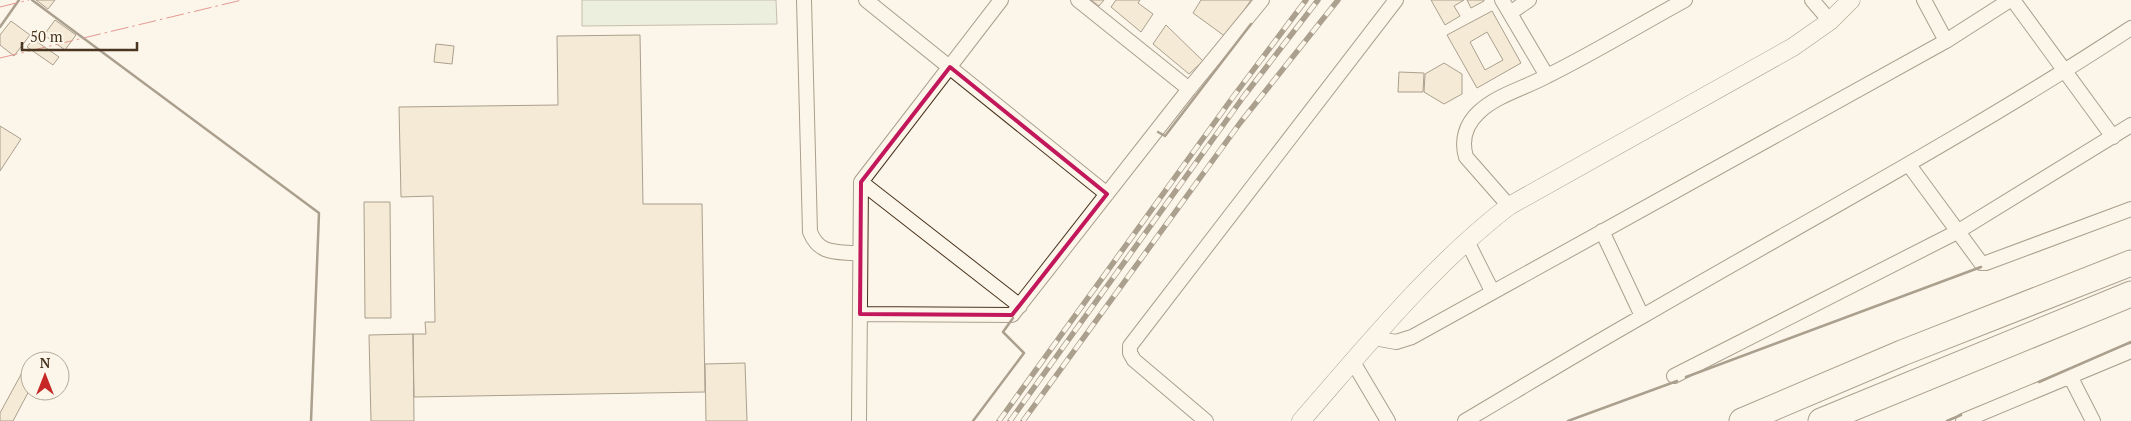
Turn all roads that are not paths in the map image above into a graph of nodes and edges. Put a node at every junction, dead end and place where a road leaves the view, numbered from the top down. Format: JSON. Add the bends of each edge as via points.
{"nodes":[{"id":1,"x":804,"y":0,"type":"edge"},
{"id":2,"x":866,"y":0,"type":"edge"},
{"id":3,"x":1001,"y":0,"type":"edge"},
{"id":4,"x":1078,"y":0,"type":"edge"},
{"id":5,"x":1262,"y":0,"type":"edge"},
{"id":6,"x":1396,"y":0,"type":"edge"},
{"id":7,"x":1502,"y":0,"type":"edge"},
{"id":8,"x":1529,"y":0,"type":"edge"},
{"id":9,"x":1685,"y":0,"type":"edge"},
{"id":10,"x":1812,"y":0,"type":"edge"},
{"id":11,"x":1851,"y":0,"type":"edge"},
{"id":12,"x":1924,"y":0,"type":"edge"},
{"id":13,"x":2012,"y":0,"type":"edge"},
{"id":14,"x":1510,"y":13,"type":"junction"},
{"id":15,"x":1830,"y":21,"type":"junction"},
{"id":16,"x":2131,"y":28,"type":"edge"},
{"id":17,"x":1946,"y":41,"type":"junction"},
{"id":18,"x":950,"y":67,"type":"junction"},
{"id":19,"x":2065,"y":71,"type":"junction"},
{"id":20,"x":1547,"y":76,"type":"junction"},
{"id":21,"x":1189,"y":88,"type":"junction"},
{"id":22,"x":2131,"y":125,"type":"edge"},
{"id":23,"x":2112,"y":137,"type":"junction"},
{"id":24,"x":1909,"y":164,"type":"junction"},
{"id":25,"x":861,"y":182,"type":"junction"},
{"id":26,"x":1107,"y":194,"type":"junction"},
{"id":27,"x":1509,"y":206,"type":"junction"},
{"id":28,"x":2131,"y":209,"type":"edge"},
{"id":29,"x":1602,"y":231,"type":"junction"},
{"id":30,"x":1957,"y":232,"type":"junction"},
{"id":31,"x":1467,"y":240,"type":"junction"},
{"id":32,"x":860,"y":254,"type":"junction"},
{"id":33,"x":2131,"y":263,"type":"edge"},
{"id":34,"x":1492,"y":291,"type":"junction"},
{"id":35,"x":2131,"y":294,"type":"edge"},
{"id":36,"x":1020,"y":306,"type":"junction"},
{"id":37,"x":860,"y":314,"type":"junction"},
{"id":38,"x":1642,"y":316,"type":"junction"},
{"id":39,"x":1374,"y":338,"type":"junction"},
{"id":40,"x":2131,"y":351,"type":"edge"},
{"id":41,"x":1353,"y":362,"type":"junction"},
{"id":42,"x":1674,"y":376,"type":"dead end"},
{"id":43,"x":2070,"y":376,"type":"junction"},
{"id":44,"x":859,"y":421,"type":"edge"},
{"id":45,"x":1206,"y":421,"type":"edge"},
{"id":46,"x":1301,"y":421,"type":"edge"},
{"id":47,"x":1388,"y":421,"type":"edge"},
{"id":48,"x":1465,"y":421,"type":"edge"},
{"id":49,"x":1742,"y":421,"type":"edge"},
{"id":50,"x":1821,"y":421,"type":"edge"},
{"id":51,"x":1963,"y":421,"type":"edge"},
{"id":52,"x":2093,"y":421,"type":"edge"}],
"edges":[{"from":1,"to":32,"type":"street","via":[[810,232],[822,249]]},
{"from":2,"to":18,"type":"street"},
{"from":3,"to":18,"type":"street"},
{"from":4,"to":21,"type":"street"},
{"from":5,"to":21,"type":"street"},
{"from":6,"to":45,"type":"street","via":[[1130,346],[1134,360]]},
{"from":7,"to":14,"type":"street"},
{"from":8,"to":14,"type":"street"},
{"from":9,"to":20,"type":"street"},
{"from":10,"to":15,"type":"street"},
{"from":11,"to":15,"type":"street"},
{"from":12,"to":17,"type":"street"},
{"from":13,"to":17,"type":"street"},
{"from":13,"to":19,"type":"street"},
{"from":14,"to":20,"type":"street"},
{"from":15,"to":27,"type":"street","via":[[1754,71]]},
{"from":16,"to":19,"type":"street"},
{"from":17,"to":29,"type":"street"},
{"from":18,"to":25,"type":"street"},
{"from":18,"to":26,"type":"street"},
{"from":19,"to":23,"type":"street"},
{"from":19,"to":24,"type":"street"},
{"from":20,"to":27,"type":"street","via":[[1480,111],[1465,134],[1466,157]]},
{"from":21,"to":26,"type":"street"},
{"from":22,"to":23,"type":"street"},
{"from":23,"to":30,"type":"street"},
{"from":24,"to":30,"type":"street"},
{"from":24,"to":38,"type":"street"},
{"from":25,"to":32,"type":"street"},
{"from":25,"to":36,"type":"street"},
{"from":26,"to":36,"type":"street"},
{"from":27,"to":31,"type":"street"},
{"from":28,"to":30,"type":"street","via":[[1986,263],[1977,260]]},
{"from":29,"to":34,"type":"street"},
{"from":29,"to":38,"type":"street"},
{"from":30,"to":42,"type":"street"},
{"from":31,"to":34,"type":"street"},
{"from":31,"to":39,"type":"street"},
{"from":32,"to":37,"type":"street"},
{"from":33,"to":49,"type":"highway"},
{"from":34,"to":39,"type":"street","via":[[1412,337],[1396,342]]},
{"from":35,"to":50,"type":"highway"},
{"from":36,"to":37,"type":"street","via":[[1012,315]]},
{"from":37,"to":44,"type":"street"},
{"from":38,"to":48,"type":"street"},
{"from":39,"to":41,"type":"street"},
{"from":40,"to":43,"type":"street"},
{"from":41,"to":46,"type":"street"},
{"from":41,"to":47,"type":"street"},
{"from":43,"to":51,"type":"street"},
{"from":43,"to":52,"type":"street"}]}
